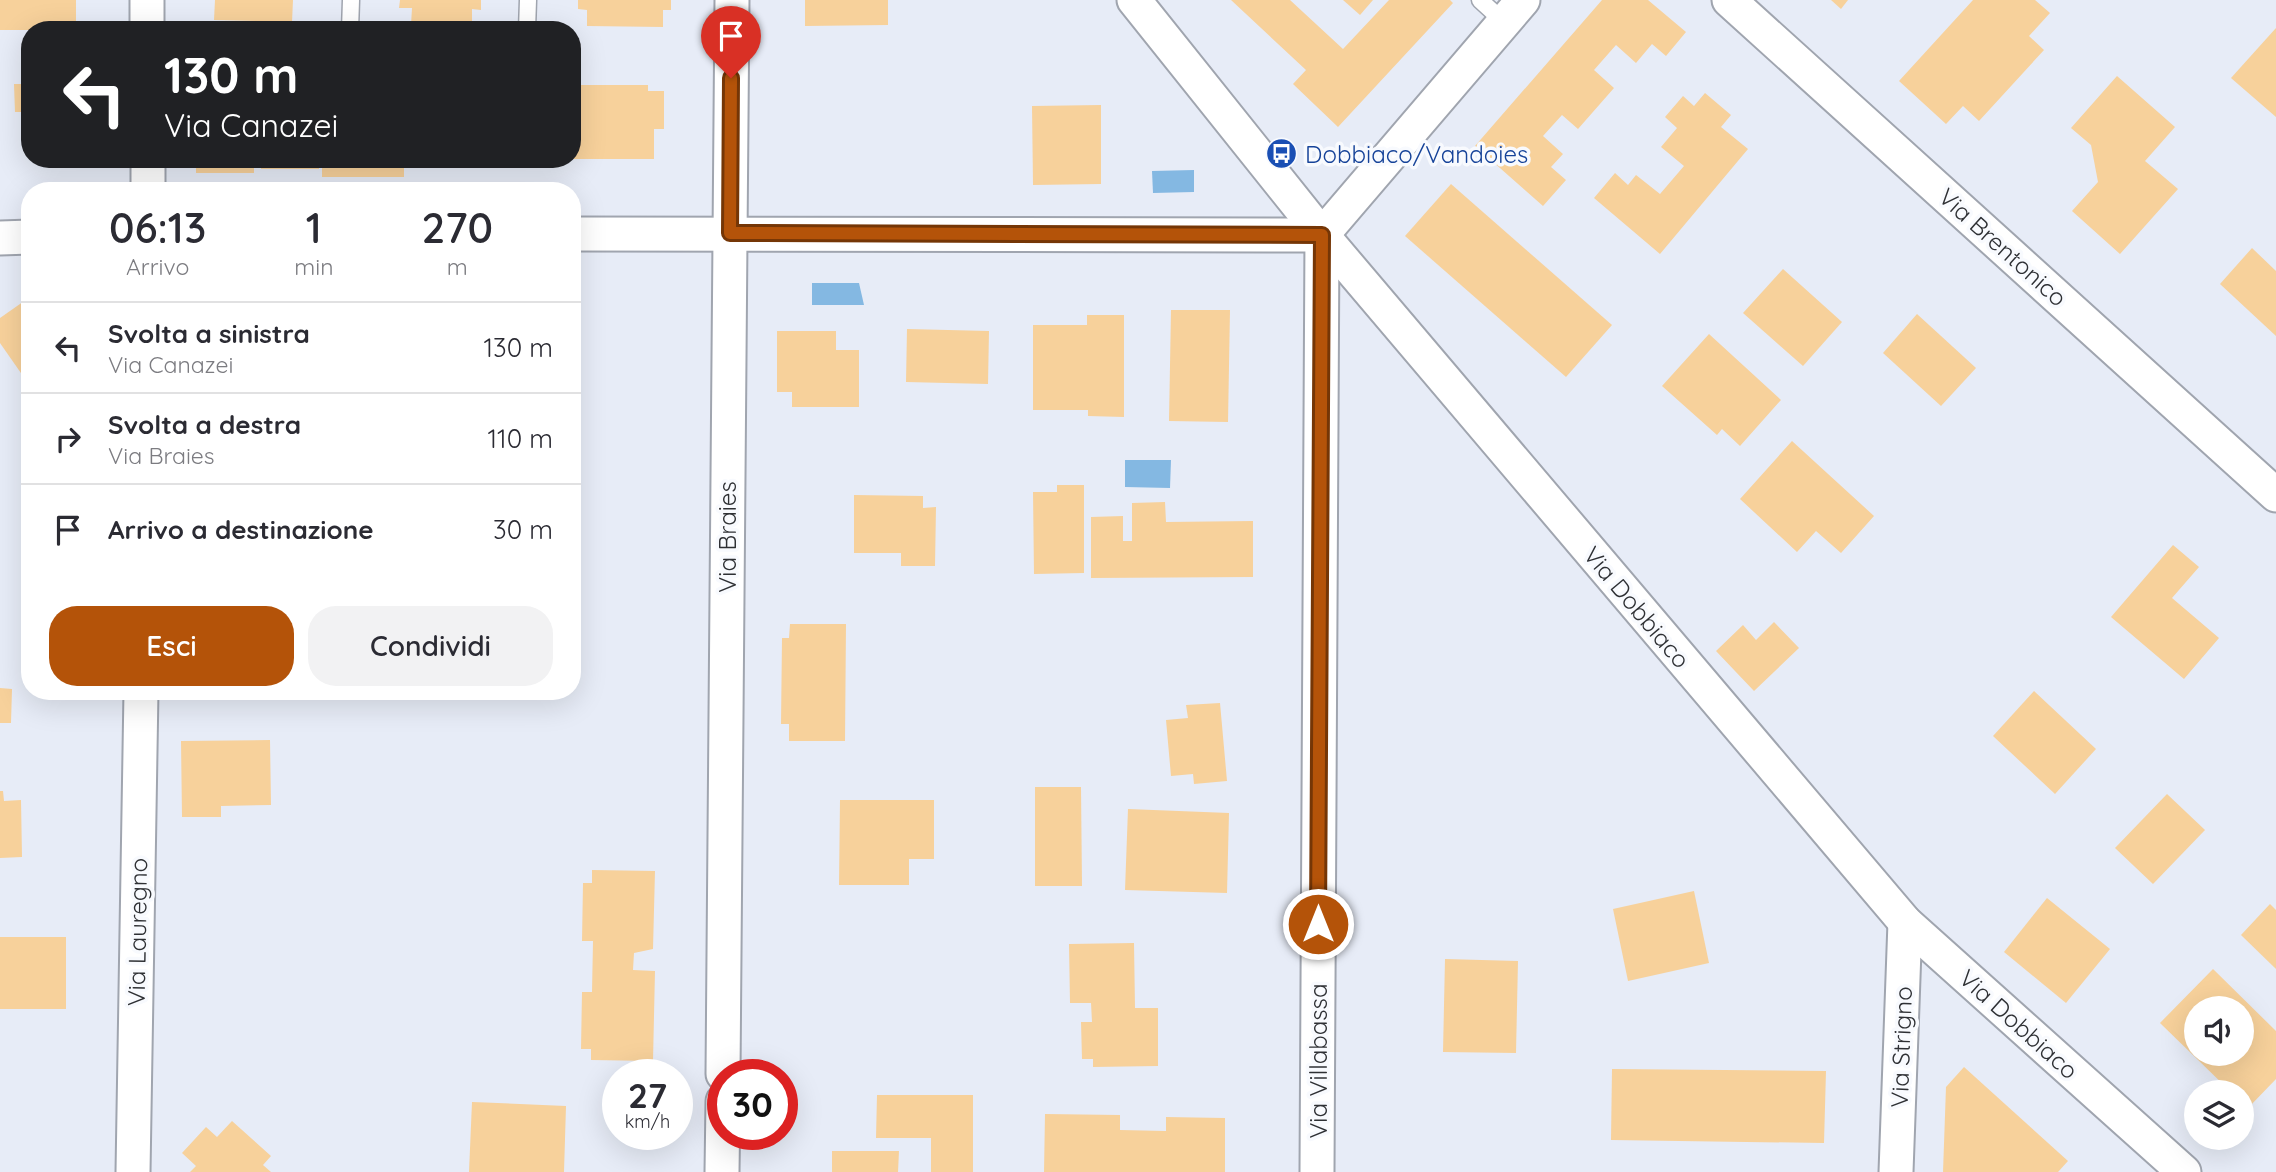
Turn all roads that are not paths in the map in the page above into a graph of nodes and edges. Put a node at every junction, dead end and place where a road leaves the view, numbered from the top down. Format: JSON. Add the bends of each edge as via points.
{"nodes":[{"id":1,"x":146,"y":0,"type":"edge"},
{"id":2,"x":351,"y":0,"type":"edge"},
{"id":3,"x":528,"y":0,"type":"edge"},
{"id":4,"x":732,"y":0,"type":"edge"},
{"id":5,"x":1133,"y":0,"type":"edge"},
{"id":6,"x":1480,"y":0,"type":"edge"},
{"id":7,"x":1729,"y":0,"type":"edge"},
{"id":8,"x":1514,"y":11,"type":"edge"},
{"id":9,"x":147,"y":21,"type":"edge"},
{"id":10,"x":350,"y":21,"type":"edge"},
{"id":11,"x":527,"y":21,"type":"edge"},
{"id":12,"x":730,"y":233,"type":"junction"},
{"id":13,"x":581,"y":234,"type":"edge"},
{"id":14,"x":1322,"y":235,"type":"junction"},
{"id":15,"x":0,"y":237,"type":"edge"},
{"id":16,"x":21,"y":237,"type":"edge"},
{"id":17,"x":2276,"y":495,"type":"edge"},
{"id":18,"x":141,"y":700,"type":"edge"},
{"id":19,"x":1905,"y":922,"type":"junction"},
{"id":20,"x":723,"y":1059,"type":"edge"},
{"id":21,"x":722,"y":1150,"type":"edge"},
{"id":22,"x":133,"y":1172,"type":"edge"},
{"id":23,"x":722,"y":1172,"type":"edge"},
{"id":24,"x":1317,"y":1172,"type":"edge"},
{"id":25,"x":1896,"y":1172,"type":"edge"},
{"id":26,"x":2184,"y":1172,"type":"edge"}],
"edges":[{"from":1,"to":9,"type":"street"},
{"from":2,"to":10,"type":"lane"},
{"from":3,"to":11,"type":"lane"},
{"from":4,"to":12,"type":"street","name":"Via Braies"},
{"from":5,"to":14,"type":"street","name":"Via Dobbiaco"},
{"from":6,"to":8,"type":"lane"},
{"from":7,"to":17,"type":"street","name":"Via Brentonico"},
{"from":8,"to":14,"type":"street"},
{"from":12,"to":13,"type":"street"},
{"from":12,"to":14,"type":"street"},
{"from":12,"to":20,"type":"street","name":"Via Braies"},
{"from":14,"to":19,"type":"street","name":"Via Dobbiaco"},
{"from":14,"to":24,"type":"street","name":"Via Villabassa"},
{"from":15,"to":16,"type":"street"},
{"from":18,"to":22,"type":"street","name":"Via Lauregno"},
{"from":19,"to":25,"type":"street","name":"Via Strigno"},
{"from":19,"to":26,"type":"street","name":"Via Dobbiaco"},
{"from":21,"to":23,"type":"street"}]}
